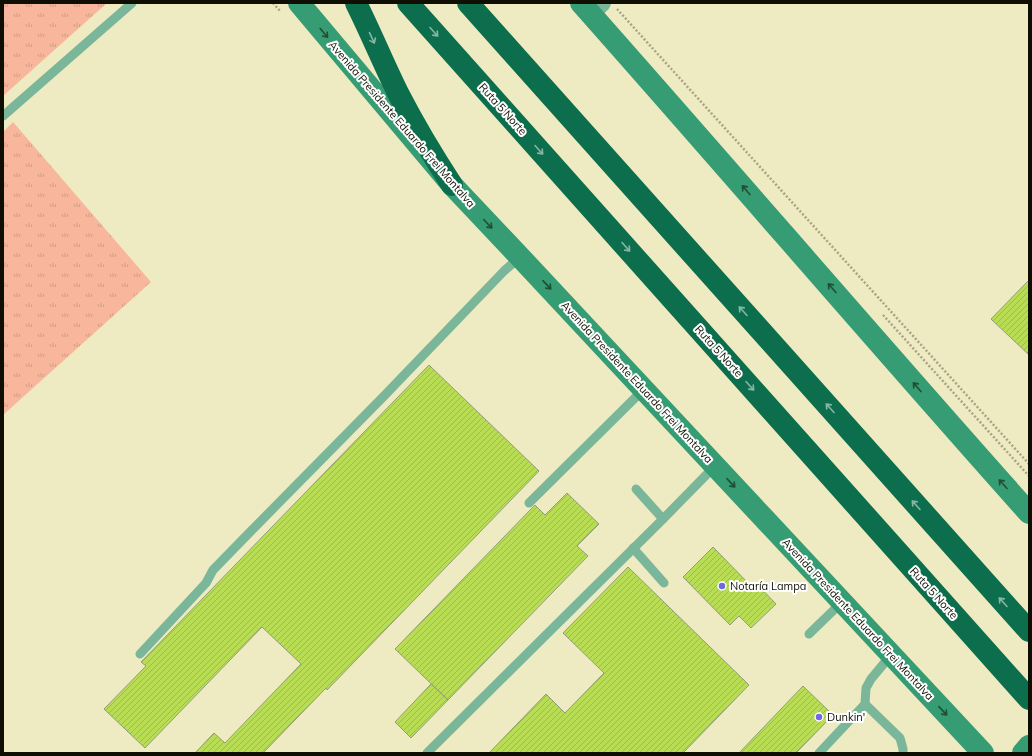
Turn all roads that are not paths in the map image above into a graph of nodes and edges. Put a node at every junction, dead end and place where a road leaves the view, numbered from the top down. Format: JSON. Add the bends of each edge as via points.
{"nodes":[{"id":1,"x":132,"y":3,"type":"edge"},
{"id":2,"x":299,"y":3,"type":"edge"},
{"id":3,"x":356,"y":3,"type":"edge"},
{"id":4,"x":408,"y":3,"type":"edge"},
{"id":5,"x":468,"y":3,"type":"edge"},
{"id":6,"x":598,"y":7,"type":"edge"},
{"id":7,"x":3,"y":116,"type":"edge"},
{"id":8,"x":452,"y":185,"type":"junction"},
{"id":9,"x":520,"y":257,"type":"junction"},
{"id":10,"x":644,"y":390,"type":"junction"},
{"id":11,"x":715,"y":466,"type":"junction"},
{"id":12,"x":636,"y":489,"type":"dead end"},
{"id":13,"x":529,"y":503,"type":"dead end"},
{"id":14,"x":1029,"y":513,"type":"edge"},
{"id":15,"x":663,"y":519,"type":"junction"},
{"id":16,"x":633,"y":548,"type":"junction"},
{"id":17,"x":664,"y":583,"type":"dead end"},
{"id":18,"x":842,"y":602,"type":"junction"},
{"id":19,"x":1029,"y":631,"type":"edge"},
{"id":20,"x":809,"y":634,"type":"dead end"},
{"id":21,"x":140,"y":654,"type":"dead end"},
{"id":22,"x":892,"y":655,"type":"junction"},
{"id":23,"x":1029,"y":699,"type":"edge"},
{"id":24,"x":865,"y":704,"type":"junction"},
{"id":25,"x":1029,"y":746,"type":"edge"},
{"id":26,"x":427,"y":753,"type":"edge"},
{"id":27,"x":819,"y":753,"type":"edge"},
{"id":28,"x":903,"y":753,"type":"edge"},
{"id":29,"x":983,"y":753,"type":"edge"},
{"id":30,"x":1023,"y":753,"type":"edge"}],
"edges":[{"from":1,"to":7,"type":"lane"},
{"from":2,"to":8,"type":"main road","name":"Avenida Presidente Eduardo Frei Montalva","one_way":true},
{"from":3,"to":8,"type":"highway","one_way":true,"via":[[412,118]]},
{"from":4,"to":23,"type":"highway","name":"Ruta 5 Norte","one_way":true},
{"from":19,"to":5,"type":"highway","one_way":true},
{"from":14,"to":6,"type":"main road","one_way":true,"via":[[789,239]]},
{"from":8,"to":9,"type":"main road","name":"Avenida Presidente Eduardo Frei Montalva","one_way":true},
{"from":9,"to":10,"type":"main road","name":"Avenida Presidente Eduardo Frei Montalva","one_way":true},
{"from":9,"to":21,"type":"lane","via":[[213,570],[206,583]]},
{"from":10,"to":11,"type":"main road","name":"Avenida Presidente Eduardo Frei Montalva"},
{"from":10,"to":13,"type":"lane"},
{"from":11,"to":15,"type":"lane"},
{"from":11,"to":18,"type":"main road","name":"Avenida Presidente Eduardo Frei Montalva","one_way":true},
{"from":12,"to":15,"type":"lane"},
{"from":15,"to":16,"type":"lane"},
{"from":16,"to":17,"type":"lane"},
{"from":16,"to":26,"type":"lane"},
{"from":18,"to":20,"type":"lane"},
{"from":18,"to":22,"type":"main road","name":"Avenida Presidente Eduardo Frei Montalva"},
{"from":22,"to":24,"type":"lane","via":[[866,688]]},
{"from":22,"to":29,"type":"main road","name":"Avenida Presidente Eduardo Frei Montalva","one_way":true},
{"from":24,"to":27,"type":"lane"},
{"from":24,"to":28,"type":"lane","via":[[900,738]]},
{"from":25,"to":30,"type":"main road"}]}
